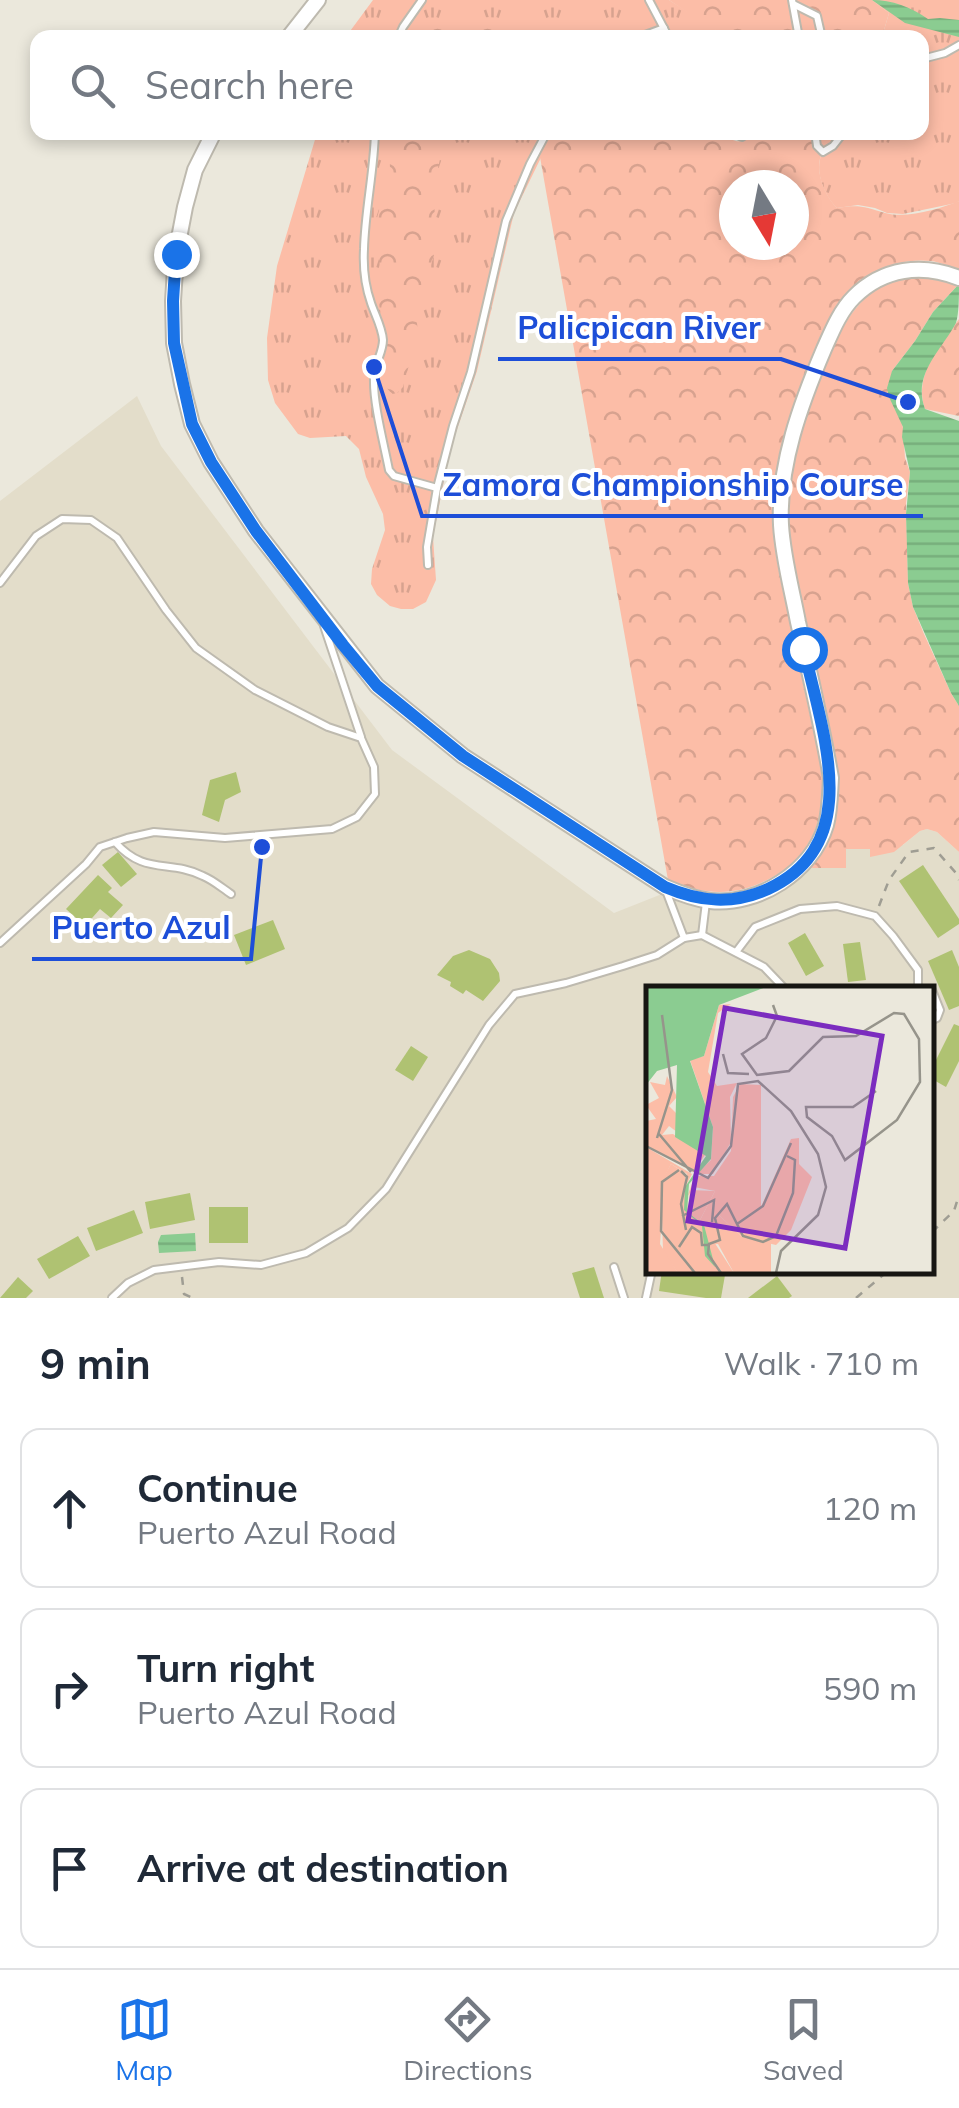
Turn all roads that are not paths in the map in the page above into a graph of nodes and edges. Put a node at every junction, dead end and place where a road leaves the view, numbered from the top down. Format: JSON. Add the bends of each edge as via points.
{"nodes":[{"id":1,"x":318,"y":0,"type":"edge"},
{"id":2,"x":422,"y":0,"type":"edge"},
{"id":3,"x":648,"y":0,"type":"edge"},
{"id":4,"x":792,"y":2,"type":"edge"},
{"id":5,"x":664,"y":28,"type":"joint"},
{"id":6,"x":294,"y":30,"type":"edge"},
{"id":7,"x":402,"y":30,"type":"edge"},
{"id":8,"x":659,"y":30,"type":"edge"},
{"id":9,"x":797,"y":30,"type":"edge"},
{"id":10,"x":820,"y":30,"type":"edge"},
{"id":11,"x":959,"y":45,"type":"edge"},
{"id":12,"x":929,"y":56,"type":"edge"},
{"id":13,"x":210,"y":140,"type":"edge"},
{"id":14,"x":375,"y":140,"type":"edge"},
{"id":15,"x":543,"y":140,"type":"edge"},
{"id":16,"x":816,"y":140,"type":"edge"},
{"id":17,"x":838,"y":140,"type":"edge"},
{"id":18,"x":952,"y":275,"type":"edge"},
{"id":19,"x":437,"y":488,"type":"junction"},
{"id":20,"x":428,"y":565,"type":"dead end"},
{"id":21,"x":0,"y":583,"type":"edge"},
{"id":22,"x":322,"y":617,"type":"junction"},
{"id":23,"x":361,"y":738,"type":"junction"},
{"id":24,"x":115,"y":842,"type":"junction"},
{"id":25,"x":665,"y":887,"type":"junction"},
{"id":26,"x":230,"y":894,"type":"dead end"},
{"id":27,"x":706,"y":900,"type":"junction"},
{"id":28,"x":702,"y":935,"type":"junction"},
{"id":29,"x":684,"y":938,"type":"junction"},
{"id":30,"x":0,"y":943,"type":"edge"},
{"id":31,"x":736,"y":952,"type":"junction"},
{"id":32,"x":918,"y":970,"type":"junction"},
{"id":33,"x":782,"y":986,"type":"edge"},
{"id":34,"x":918,"y":986,"type":"edge"},
{"id":35,"x":929,"y":986,"type":"edge"},
{"id":36,"x":934,"y":994,"type":"edge"},
{"id":37,"x":934,"y":1019,"type":"edge"},
{"id":38,"x":614,"y":1268,"type":"dead end"},
{"id":39,"x":651,"y":1273,"type":"edge"},
{"id":40,"x":112,"y":1298,"type":"edge"},
{"id":41,"x":624,"y":1298,"type":"edge"},
{"id":42,"x":646,"y":1298,"type":"edge"}],
"edges":[{"from":1,"to":6,"type":"street"},
{"from":2,"to":7,"type":"lane"},
{"from":3,"to":5,"type":"lane"},
{"from":4,"to":9,"type":"lane"},
{"from":4,"to":10,"type":"lane","via":[[817,16]]},
{"from":5,"to":8,"type":"lane"},
{"from":11,"to":12,"type":"lane"},
{"from":13,"to":22,"type":"street","via":[[184,207],[176,254],[174,343],[182,384],[211,462]]},
{"from":14,"to":19,"type":"lane","via":[[364,271],[383,337],[376,403],[389,470]]},
{"from":15,"to":19,"type":"lane","via":[[506,222]]},
{"from":16,"to":17,"type":"lane","via":[[823,152]]},
{"from":18,"to":27,"type":"street","via":[[898,271],[855,296],[814,375],[787,460],[781,511],[830,778],[826,826],[806,862],[778,884],[737,900]]},
{"from":19,"to":20,"type":"lane"},
{"from":21,"to":23,"type":"lane","via":[[36,536],[62,520],[90,520],[117,538],[196,648],[254,690]]},
{"from":22,"to":23,"type":"lane"},
{"from":22,"to":25,"type":"street","via":[[377,686],[420,724]]},
{"from":23,"to":24,"type":"lane","via":[[374,768],[375,794],[357,818],[332,829],[225,838],[154,832]]},
{"from":24,"to":26,"type":"lane","via":[[127,856],[201,875]]},
{"from":24,"to":30,"type":"lane","via":[[100,847]]},
{"from":25,"to":27,"type":"street"},
{"from":25,"to":29,"type":"lane"},
{"from":27,"to":28,"type":"lane"},
{"from":28,"to":29,"type":"lane"},
{"from":28,"to":31,"type":"lane"},
{"from":29,"to":40,"type":"lane","via":[[623,966],[515,994],[386,1190],[348,1228],[306,1253],[261,1264],[154,1270]]},
{"from":31,"to":32,"type":"lane","via":[[755,927],[800,910],[837,906],[875,916]]},
{"from":31,"to":33,"type":"lane"},
{"from":32,"to":34,"type":"lane"},
{"from":32,"to":35,"type":"lane"},
{"from":36,"to":37,"type":"lane","via":[[940,1010]]},
{"from":38,"to":41,"type":"lane"},
{"from":39,"to":42,"type":"lane"}]}
